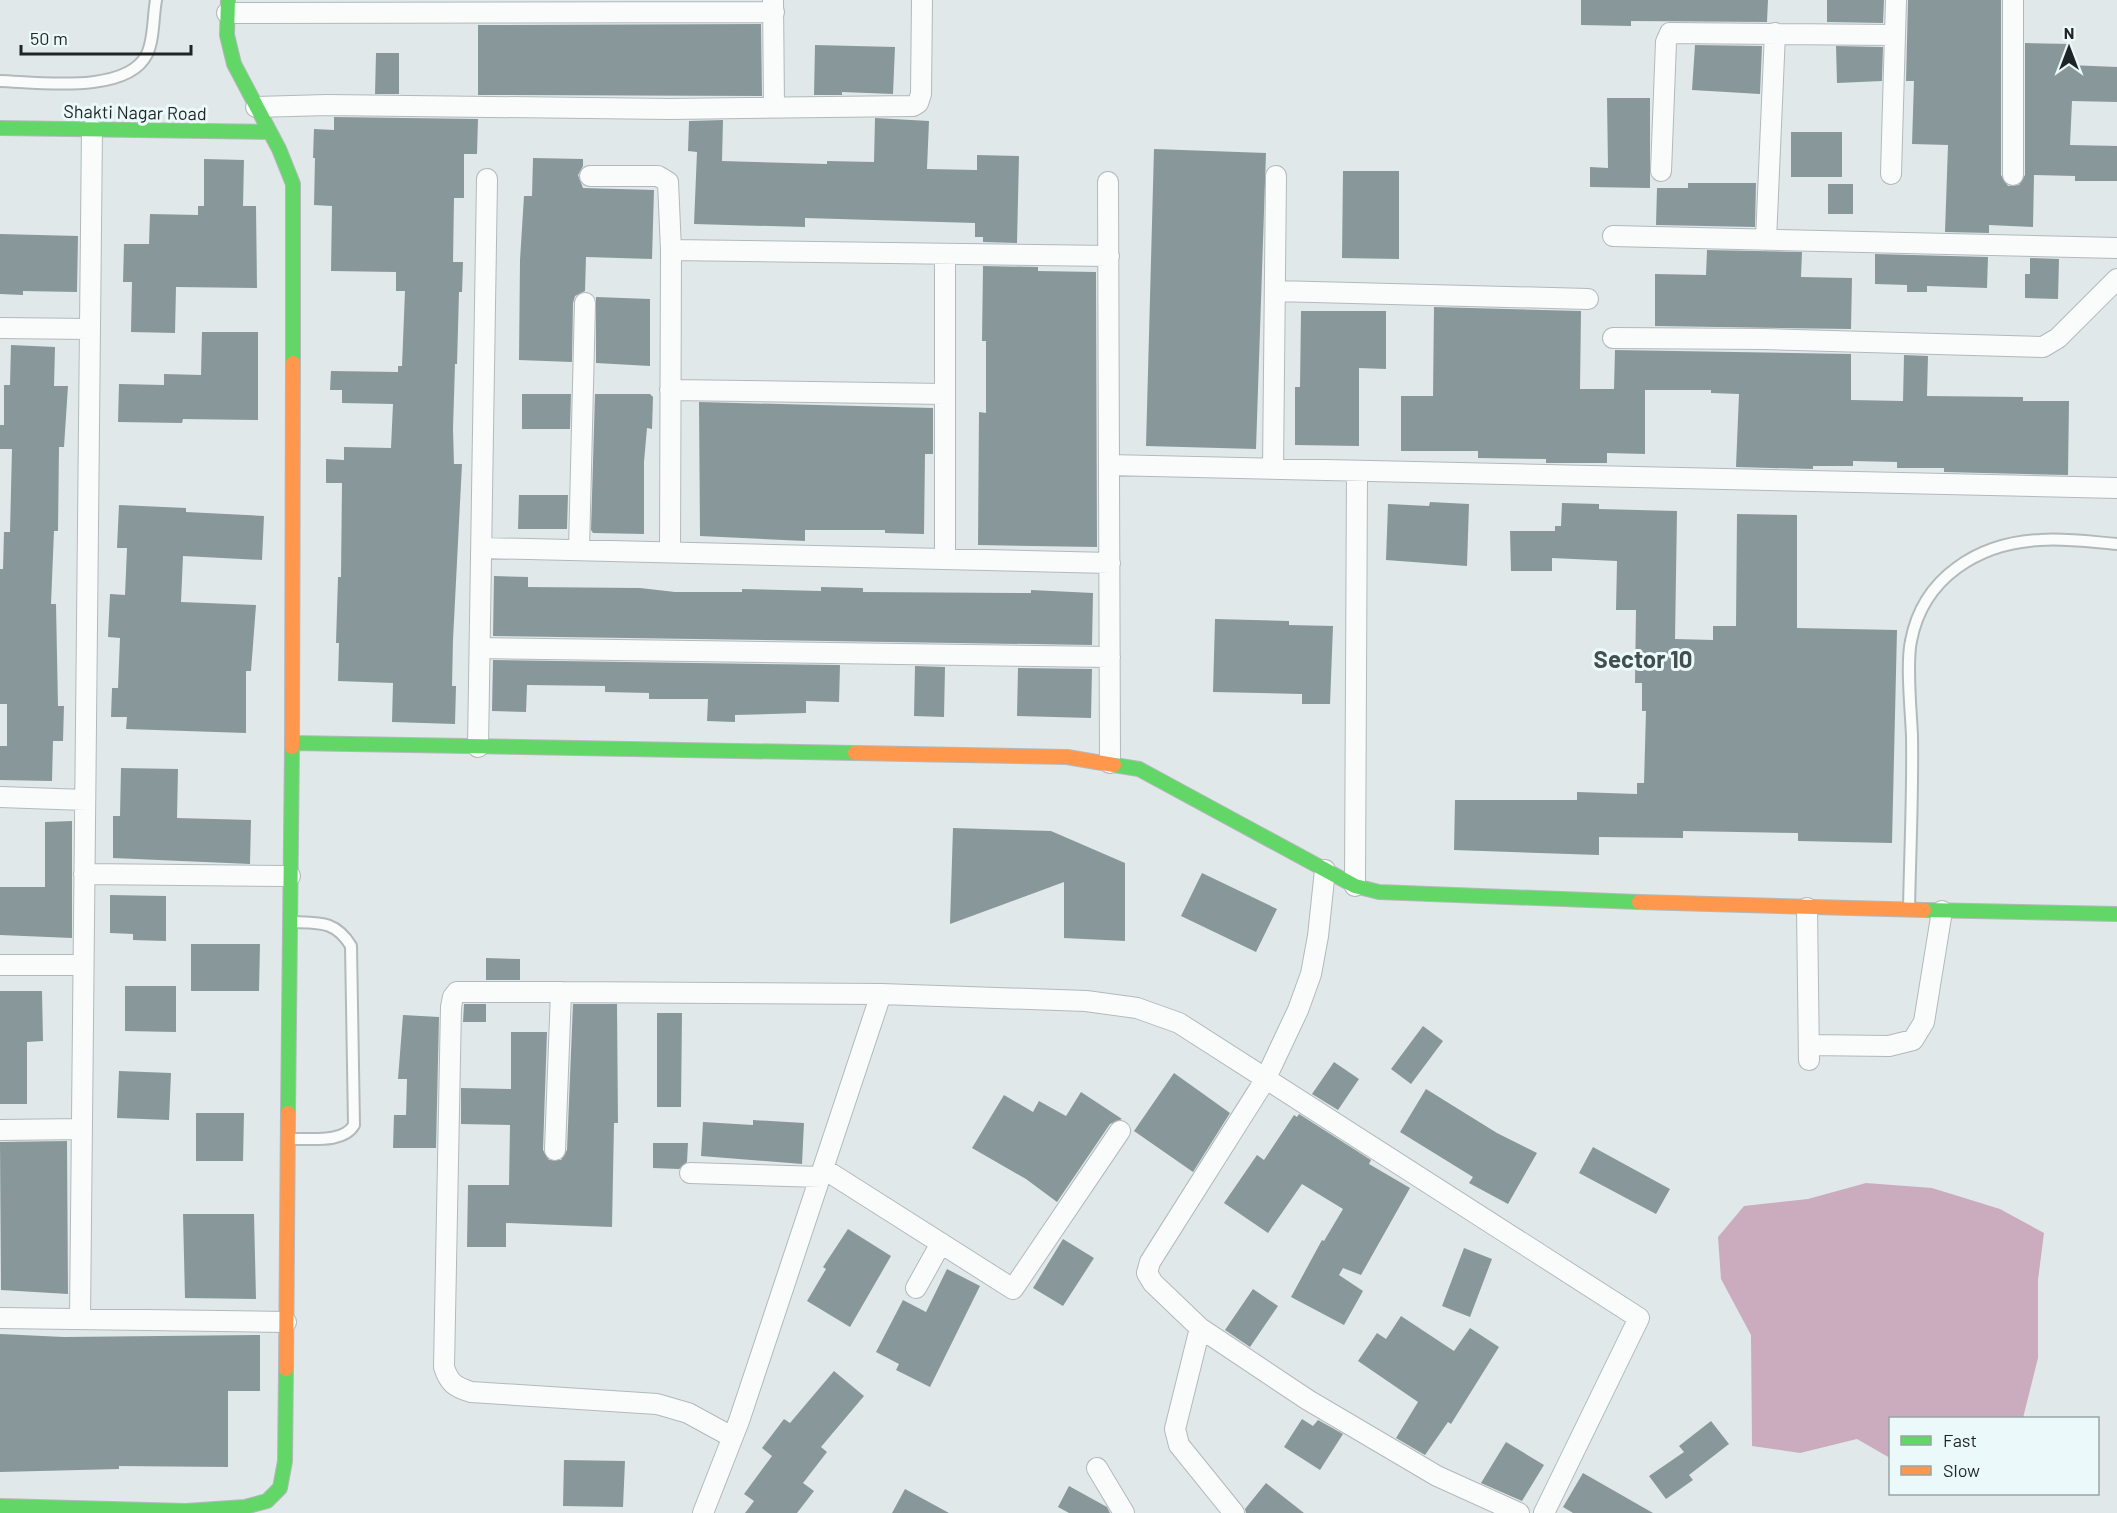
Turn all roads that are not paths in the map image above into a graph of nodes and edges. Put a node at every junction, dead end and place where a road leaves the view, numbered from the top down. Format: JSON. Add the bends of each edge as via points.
{"nodes":[{"id":1,"x":156,"y":0,"type":"edge"},
{"id":2,"x":922,"y":0,"type":"edge"},
{"id":3,"x":1896,"y":0,"type":"edge"},
{"id":4,"x":2013,"y":0,"type":"edge"},
{"id":5,"x":773,"y":6,"type":"edge"},
{"id":6,"x":228,"y":7,"type":"edge"},
{"id":7,"x":1775,"y":33,"type":"junction"},
{"id":8,"x":1895,"y":35,"type":"junction"},
{"id":9,"x":0,"y":81,"type":"edge"},
{"id":10,"x":774,"y":106,"type":"junction"},
{"id":11,"x":256,"y":107,"type":"junction"},
{"id":12,"x":0,"y":128,"type":"edge"},
{"id":13,"x":92,"y":129,"type":"junction"},
{"id":14,"x":270,"y":132,"type":"junction"},
{"id":15,"x":1661,"y":171,"type":"dead end"},
{"id":16,"x":1892,"y":174,"type":"dead end"},
{"id":17,"x":2013,"y":175,"type":"dead end"},
{"id":18,"x":590,"y":177,"type":"dead end"},
{"id":19,"x":1276,"y":177,"type":"dead end"},
{"id":20,"x":487,"y":180,"type":"dead end"},
{"id":21,"x":1108,"y":182,"type":"dead end"},
{"id":22,"x":1613,"y":236,"type":"dead end"},
{"id":23,"x":1766,"y":240,"type":"junction"},
{"id":24,"x":2117,"y":248,"type":"edge"},
{"id":25,"x":671,"y":250,"type":"junction"},
{"id":26,"x":945,"y":254,"type":"junction"},
{"id":27,"x":1109,"y":256,"type":"junction"},
{"id":28,"x":2117,"y":279,"type":"edge"},
{"id":29,"x":1275,"y":291,"type":"junction"},
{"id":30,"x":1587,"y":299,"type":"dead end"},
{"id":31,"x":585,"y":303,"type":"dead end"},
{"id":32,"x":0,"y":328,"type":"edge"},
{"id":33,"x":90,"y":329,"type":"junction"},
{"id":34,"x":1613,"y":338,"type":"dead end"},
{"id":35,"x":670,"y":390,"type":"junction"},
{"id":36,"x":945,"y":394,"type":"junction"},
{"id":37,"x":1109,"y":465,"type":"junction"},
{"id":38,"x":1273,"y":469,"type":"junction"},
{"id":39,"x":1358,"y":471,"type":"junction"},
{"id":40,"x":2117,"y":488,"type":"edge"},
{"id":41,"x":2117,"y":544,"type":"edge"},
{"id":42,"x":482,"y":548,"type":"junction"},
{"id":43,"x":579,"y":550,"type":"junction"},
{"id":44,"x":670,"y":552,"type":"junction"},
{"id":45,"x":945,"y":559,"type":"junction"},
{"id":46,"x":1110,"y":563,"type":"junction"},
{"id":47,"x":480,"y":648,"type":"junction"},
{"id":48,"x":1110,"y":657,"type":"junction"},
{"id":49,"x":292,"y":742,"type":"junction"},
{"id":50,"x":478,"y":747,"type":"junction"},
{"id":51,"x":1110,"y":763,"type":"junction"},
{"id":52,"x":0,"y":798,"type":"edge"},
{"id":53,"x":85,"y":800,"type":"junction"},
{"id":54,"x":1325,"y":870,"type":"junction"},
{"id":55,"x":84,"y":874,"type":"junction"},
{"id":56,"x":290,"y":876,"type":"junction"},
{"id":57,"x":1355,"y":886,"type":"junction"},
{"id":58,"x":1807,"y":908,"type":"junction"},
{"id":59,"x":1909,"y":910,"type":"junction"},
{"id":60,"x":1942,"y":911,"type":"junction"},
{"id":61,"x":2117,"y":914,"type":"edge"},
{"id":62,"x":290,"y":922,"type":"junction"},
{"id":63,"x":0,"y":965,"type":"edge"},
{"id":64,"x":83,"y":965,"type":"junction"},
{"id":65,"x":561,"y":992,"type":"junction"},
{"id":66,"x":881,"y":993,"type":"junction"},
{"id":67,"x":1265,"y":1080,"type":"junction"},
{"id":68,"x":0,"y":1130,"type":"edge"},
{"id":69,"x":82,"y":1130,"type":"junction"},
{"id":70,"x":1120,"y":1131,"type":"dead end"},
{"id":71,"x":288,"y":1139,"type":"junction"},
{"id":72,"x":555,"y":1150,"type":"dead end"},
{"id":73,"x":690,"y":1173,"type":"dead end"},
{"id":74,"x":823,"y":1173,"type":"junction"},
{"id":75,"x":941,"y":1243,"type":"junction"},
{"id":76,"x":916,"y":1288,"type":"dead end"},
{"id":77,"x":0,"y":1318,"type":"edge"},
{"id":78,"x":80,"y":1319,"type":"junction"},
{"id":79,"x":286,"y":1322,"type":"junction"},
{"id":80,"x":1200,"y":1328,"type":"junction"},
{"id":81,"x":732,"y":1437,"type":"junction"},
{"id":82,"x":1097,"y":1468,"type":"dead end"},
{"id":83,"x":0,"y":1506,"type":"edge"},
{"id":84,"x":186,"y":1512,"type":"edge"},
{"id":85,"x":703,"y":1513,"type":"edge"},
{"id":86,"x":1124,"y":1513,"type":"edge"},
{"id":87,"x":1234,"y":1513,"type":"edge"},
{"id":88,"x":1519,"y":1513,"type":"edge"},
{"id":89,"x":1544,"y":1513,"type":"edge"}],
"edges":[{"from":1,"to":9,"type":"lane","via":[[148,52],[132,71],[75,84]]},
{"from":2,"to":10,"type":"street","via":[[918,103],[904,108]]},
{"from":3,"to":8,"type":"street"},
{"from":4,"to":17,"type":"street"},
{"from":5,"to":6,"type":"street"},
{"from":5,"to":10,"type":"street"},
{"from":6,"to":11,"type":"street","via":[[228,45]]},
{"from":7,"to":8,"type":"street"},
{"from":7,"to":15,"type":"street","via":[[1670,33],[1666,42]]},
{"from":7,"to":23,"type":"street"},
{"from":8,"to":16,"type":"street"},
{"from":10,"to":11,"type":"street","via":[[669,110]]},
{"from":11,"to":14,"type":"street"},
{"from":12,"to":13,"type":"street","name":"Shakti Nagar Road"},
{"from":13,"to":14,"type":"street","name":"Shakti Nagar Road"},
{"from":13,"to":33,"type":"street"},
{"from":14,"to":49,"type":"street","via":[[293,184]]},
{"from":18,"to":25,"type":"street","via":[[663,178],[669,189]]},
{"from":19,"to":29,"type":"street"},
{"from":20,"to":42,"type":"street"},
{"from":21,"to":27,"type":"street"},
{"from":22,"to":23,"type":"street"},
{"from":23,"to":24,"type":"street"},
{"from":25,"to":26,"type":"street"},
{"from":25,"to":35,"type":"street"},
{"from":26,"to":27,"type":"street"},
{"from":26,"to":36,"type":"street"},
{"from":27,"to":37,"type":"street"},
{"from":28,"to":34,"type":"street","via":[[2072,326],[2043,347]]},
{"from":29,"to":30,"type":"street"},
{"from":29,"to":38,"type":"street"},
{"from":31,"to":43,"type":"street"},
{"from":32,"to":33,"type":"street"},
{"from":33,"to":53,"type":"street"},
{"from":35,"to":36,"type":"street"},
{"from":35,"to":44,"type":"street"},
{"from":36,"to":45,"type":"street"},
{"from":37,"to":38,"type":"street"},
{"from":37,"to":46,"type":"street"},
{"from":38,"to":39,"type":"street"},
{"from":39,"to":40,"type":"street"},
{"from":39,"to":57,"type":"street"},
{"from":41,"to":59,"type":"lane","via":[[2040,540],[2002,545],[1960,563],[1923,605],[1910,641]]},
{"from":42,"to":43,"type":"street"},
{"from":42,"to":47,"type":"street"},
{"from":43,"to":44,"type":"street"},
{"from":44,"to":45,"type":"street"},
{"from":45,"to":46,"type":"street"},
{"from":46,"to":48,"type":"street"},
{"from":47,"to":48,"type":"street"},
{"from":47,"to":50,"type":"street"},
{"from":48,"to":51,"type":"street"},
{"from":49,"to":50,"type":"street"},
{"from":49,"to":56,"type":"street"},
{"from":50,"to":51,"type":"street","via":[[1056,757]]},
{"from":51,"to":54,"type":"street","via":[[1139,769]]},
{"from":52,"to":53,"type":"street"},
{"from":53,"to":55,"type":"street"},
{"from":54,"to":57,"type":"street"},
{"from":54,"to":67,"type":"street","via":[[1311,974],[1299,1010]]},
{"from":55,"to":56,"type":"street"},
{"from":55,"to":64,"type":"street"},
{"from":56,"to":62,"type":"street"},
{"from":57,"to":58,"type":"street","via":[[1379,892]]},
{"from":58,"to":59,"type":"street"},
{"from":58,"to":60,"type":"street","via":[[1809,1052],[1889,1046],[1913,1040],[1924,1022]]},
{"from":59,"to":60,"type":"street"},
{"from":60,"to":61,"type":"street"},
{"from":62,"to":71,"type":"street"},
{"from":62,"to":71,"type":"lane","via":[[326,923],[343,933],[351,946],[354,1125],[350,1133],[341,1137]]},
{"from":63,"to":64,"type":"street"},
{"from":64,"to":69,"type":"street"},
{"from":65,"to":66,"type":"street"},
{"from":65,"to":72,"type":"street"},
{"from":65,"to":81,"type":"street","via":[[465,990],[453,997],[444,1367],[448,1379],[455,1387],[471,1392],[657,1404],[688,1413]]},
{"from":66,"to":67,"type":"street","via":[[1086,1001],[1137,1008],[1179,1023]]},
{"from":66,"to":74,"type":"street"},
{"from":67,"to":80,"type":"street","via":[[1150,1262],[1147,1273]]},
{"from":67,"to":89,"type":"street","via":[[1639,1318]]},
{"from":68,"to":69,"type":"street"},
{"from":69,"to":78,"type":"street"},
{"from":70,"to":75,"type":"street","via":[[1013,1289]]},
{"from":71,"to":79,"type":"street"},
{"from":73,"to":74,"type":"street"},
{"from":74,"to":75,"type":"street"},
{"from":74,"to":81,"type":"street"},
{"from":75,"to":76,"type":"street"},
{"from":77,"to":78,"type":"street"},
{"from":78,"to":79,"type":"street"},
{"from":79,"to":84,"type":"street","via":[[285,1461],[280,1488],[267,1501],[245,1508]]},
{"from":80,"to":87,"type":"street","via":[[1175,1429],[1179,1445]]},
{"from":80,"to":88,"type":"street","via":[[1308,1400],[1427,1470]]},
{"from":81,"to":85,"type":"street"},
{"from":82,"to":86,"type":"street"},
{"from":83,"to":84,"type":"street"}]}
